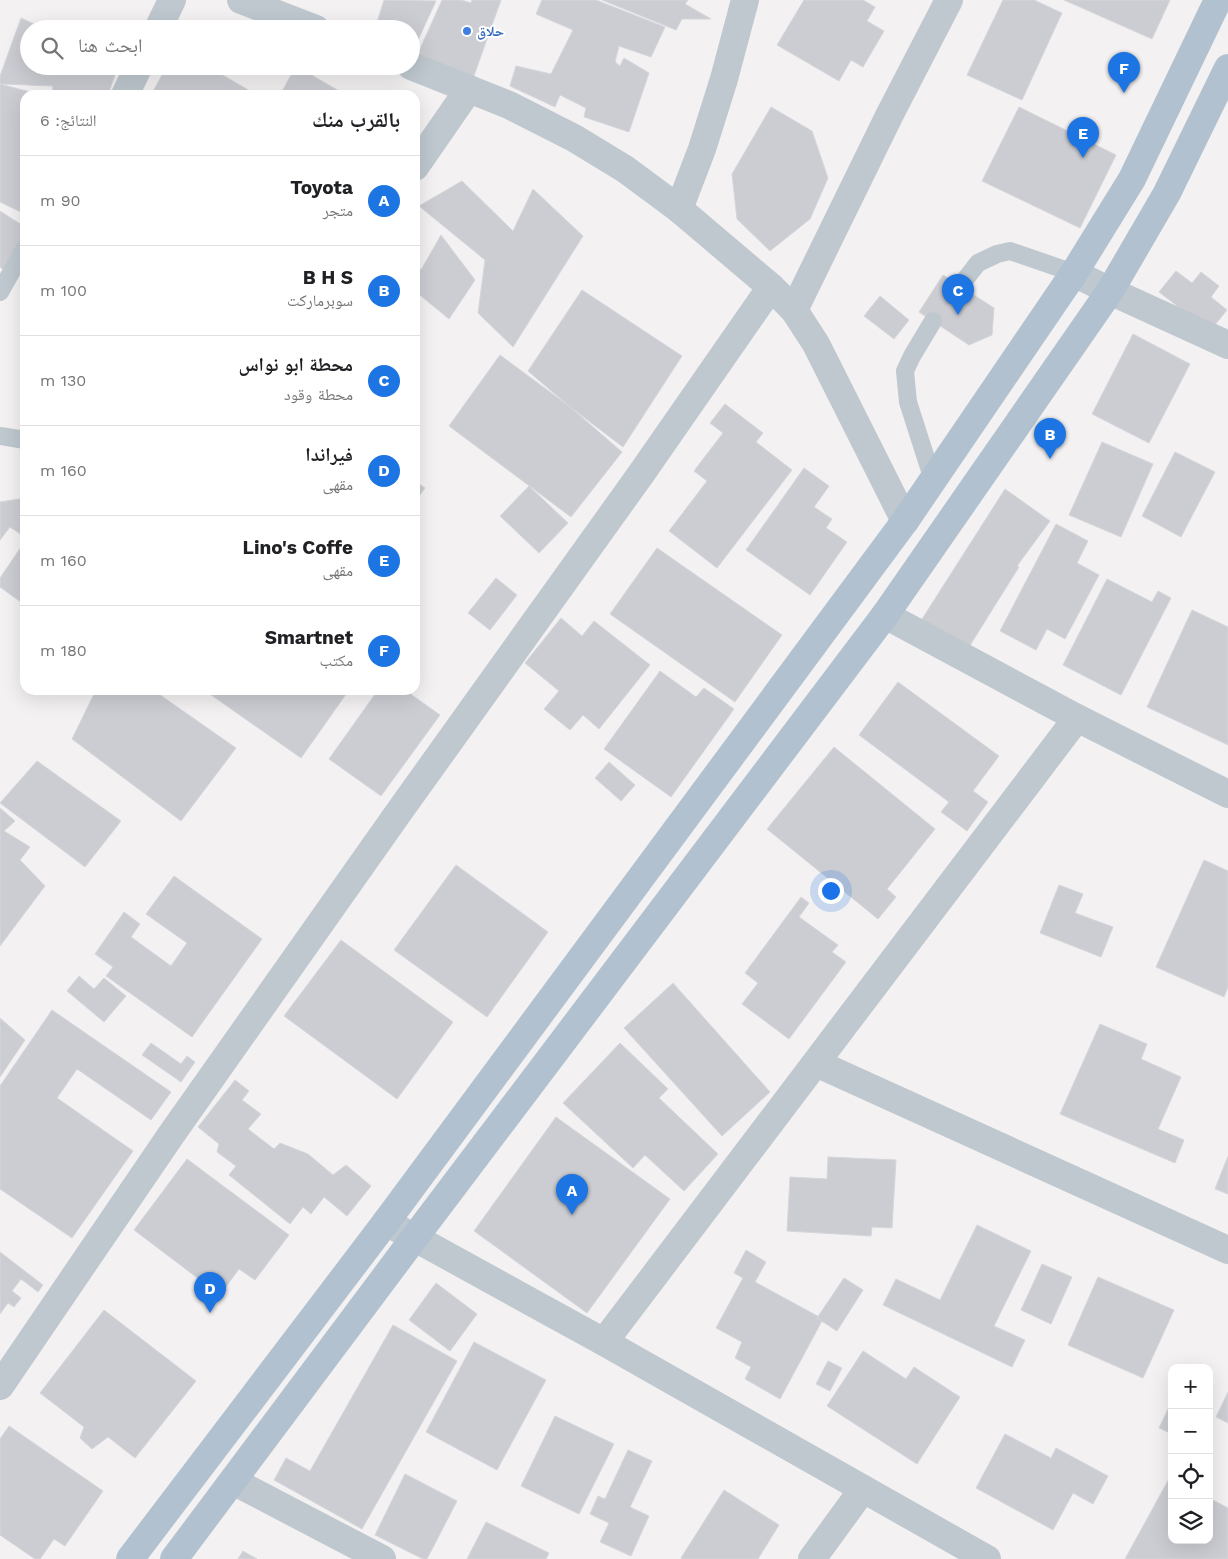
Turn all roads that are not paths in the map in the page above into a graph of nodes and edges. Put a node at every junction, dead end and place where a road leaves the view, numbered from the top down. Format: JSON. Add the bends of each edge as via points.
{"nodes":[{"id":1,"x":172,"y":0,"type":"edge"},
{"id":2,"x":241,"y":0,"type":"edge"},
{"id":3,"x":745,"y":0,"type":"edge"},
{"id":4,"x":949,"y":0,"type":"edge"},
{"id":5,"x":1218,"y":0,"type":"edge"},
{"id":6,"x":162,"y":20,"type":"edge"},
{"id":7,"x":293,"y":20,"type":"edge"},
{"id":8,"x":1228,"y":68,"type":"edge"},
{"id":9,"x":420,"y":70,"type":"edge"},
{"id":10,"x":134,"y":75,"type":"edge"},
{"id":11,"x":469,"y":89,"type":"junction"},
{"id":12,"x":127,"y":90,"type":"edge"},
{"id":13,"x":420,"y":160,"type":"edge"},
{"id":14,"x":679,"y":209,"type":"junction"},
{"id":15,"x":20,"y":257,"type":"edge"},
{"id":16,"x":1074,"y":273,"type":"junction"},
{"id":17,"x":960,"y":286,"type":"dead end"},
{"id":18,"x":771,"y":288,"type":"junction"},
{"id":19,"x":1110,"y":291,"type":"junction"},
{"id":20,"x":0,"y":292,"type":"edge"},
{"id":21,"x":794,"y":310,"type":"junction"},
{"id":22,"x":933,"y":321,"type":"dead end"},
{"id":23,"x":1228,"y":345,"type":"edge"},
{"id":24,"x":0,"y":436,"type":"edge"},
{"id":25,"x":20,"y":439,"type":"edge"},
{"id":26,"x":933,"y":480,"type":"junction"},
{"id":27,"x":905,"y":521,"type":"junction"},
{"id":28,"x":884,"y":616,"type":"junction"},
{"id":29,"x":1076,"y":718,"type":"junction"},
{"id":30,"x":1228,"y":794,"type":"edge"},
{"id":31,"x":816,"y":1063,"type":"junction"},
{"id":32,"x":386,"y":1222,"type":"junction"},
{"id":33,"x":415,"y":1237,"type":"junction"},
{"id":34,"x":1228,"y":1250,"type":"edge"},
{"id":35,"x":604,"y":1342,"type":"junction"},
{"id":36,"x":0,"y":1386,"type":"edge"},
{"id":37,"x":233,"y":1481,"type":"junction"},
{"id":38,"x":864,"y":1489,"type":"junction"},
{"id":39,"x":130,"y":1559,"type":"edge"},
{"id":40,"x":174,"y":1559,"type":"edge"},
{"id":41,"x":382,"y":1559,"type":"edge"},
{"id":42,"x":812,"y":1559,"type":"edge"},
{"id":43,"x":987,"y":1559,"type":"edge"}],
"edges":[{"from":1,"to":6,"type":"street"},
{"from":2,"to":7,"type":"street"},
{"from":3,"to":14,"type":"street","via":[[702,149]]},
{"from":4,"to":21,"type":"street"},
{"from":5,"to":16,"type":"main road","via":[[1132,179]]},
{"from":8,"to":19,"type":"main road","via":[[1167,194]]},
{"from":9,"to":11,"type":"street"},
{"from":10,"to":12,"type":"street"},
{"from":11,"to":13,"type":"street"},
{"from":11,"to":14,"type":"street","via":[[574,138],[625,169]]},
{"from":14,"to":18,"type":"street"},
{"from":15,"to":20,"type":"lane"},
{"from":16,"to":17,"type":"lane","via":[[1010,252],[997,254],[978,264]]},
{"from":16,"to":19,"type":"street"},
{"from":16,"to":26,"type":"main road"},
{"from":18,"to":21,"type":"street"},
{"from":18,"to":36,"type":"street","via":[[171,1135]]},
{"from":19,"to":23,"type":"street"},
{"from":19,"to":28,"type":"main road"},
{"from":21,"to":27,"type":"street","via":[[816,344]]},
{"from":22,"to":26,"type":"lane","via":[[905,371],[908,402]]},
{"from":24,"to":25,"type":"lane"},
{"from":26,"to":27,"type":"main road"},
{"from":27,"to":32,"type":"main road"},
{"from":28,"to":29,"type":"street"},
{"from":28,"to":33,"type":"main road"},
{"from":29,"to":30,"type":"street"},
{"from":29,"to":31,"type":"street"},
{"from":31,"to":34,"type":"street"},
{"from":31,"to":35,"type":"street"},
{"from":32,"to":33,"type":"street"},
{"from":32,"to":39,"type":"main road"},
{"from":33,"to":35,"type":"street"},
{"from":33,"to":37,"type":"main road"},
{"from":35,"to":38,"type":"street"},
{"from":37,"to":40,"type":"main road"},
{"from":37,"to":41,"type":"street"},
{"from":38,"to":42,"type":"street"},
{"from":38,"to":43,"type":"street"}]}
